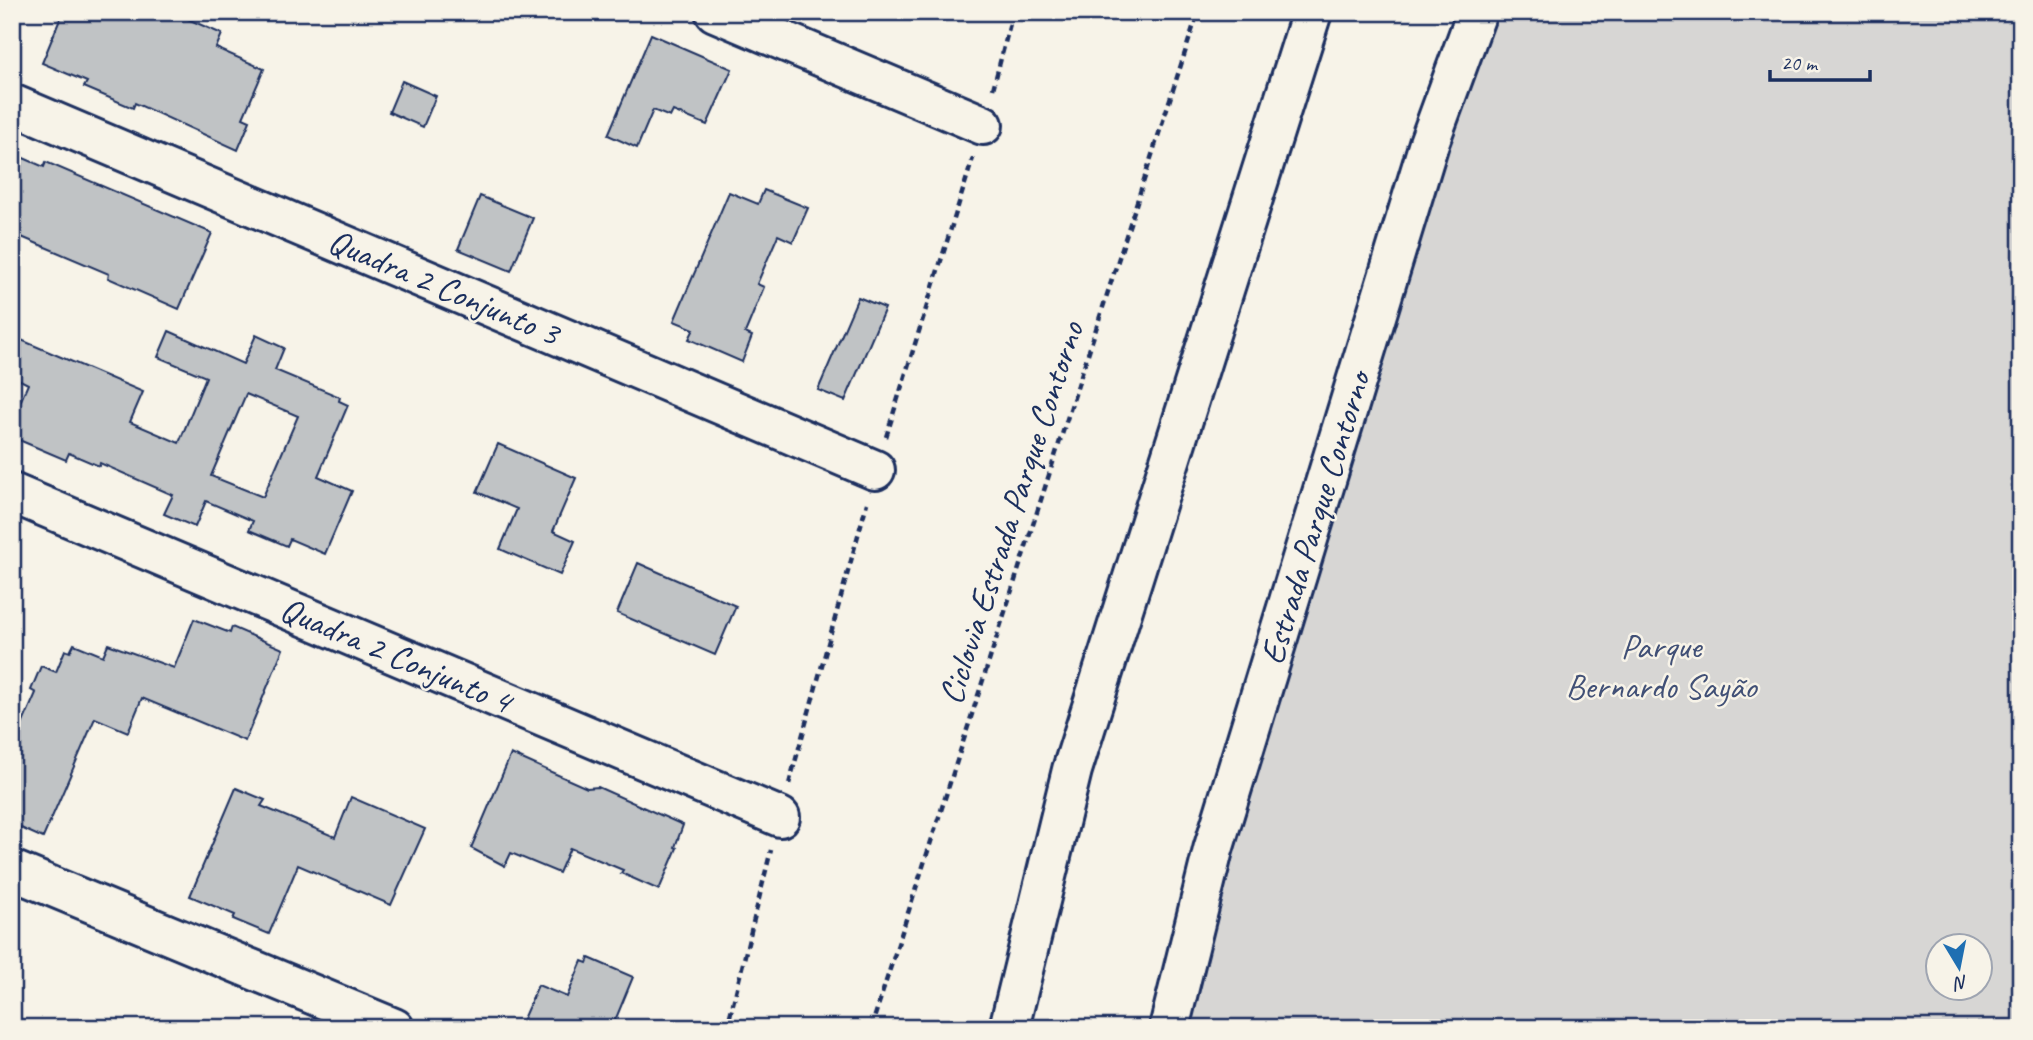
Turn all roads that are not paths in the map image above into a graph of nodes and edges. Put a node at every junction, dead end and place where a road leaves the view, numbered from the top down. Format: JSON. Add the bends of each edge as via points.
{"nodes":[{"id":1,"x":715,"y":12,"type":"edge"},
{"id":2,"x":1312,"y":12,"type":"edge"},
{"id":3,"x":1476,"y":12,"type":"edge"},
{"id":4,"x":12,"y":104,"type":"edge"},
{"id":5,"x":984,"y":125,"type":"road end"},
{"id":6,"x":875,"y":470,"type":"road end"},
{"id":7,"x":12,"y":493,"type":"edge"},
{"id":8,"x":780,"y":817,"type":"road end"},
{"id":9,"x":12,"y":870,"type":"edge"},
{"id":10,"x":394,"y":1028,"type":"edge"},
{"id":11,"x":1009,"y":1028,"type":"edge"},
{"id":12,"x":1169,"y":1028,"type":"edge"}],
"edges":[{"from":1,"to":5,"type":"street"},
{"from":2,"to":11,"type":"street","via":[[1072,770]]},
{"from":3,"to":12,"type":"street","name":"Estrada Parque Contorno","via":[[1429,143],[1210,862]]},
{"from":4,"to":6,"type":"street","name":"Quadra 2 Conjunto 3"},
{"from":7,"to":8,"type":"street","name":"Quadra 2 Conjunto 4"},
{"from":9,"to":10,"type":"street"}]}
